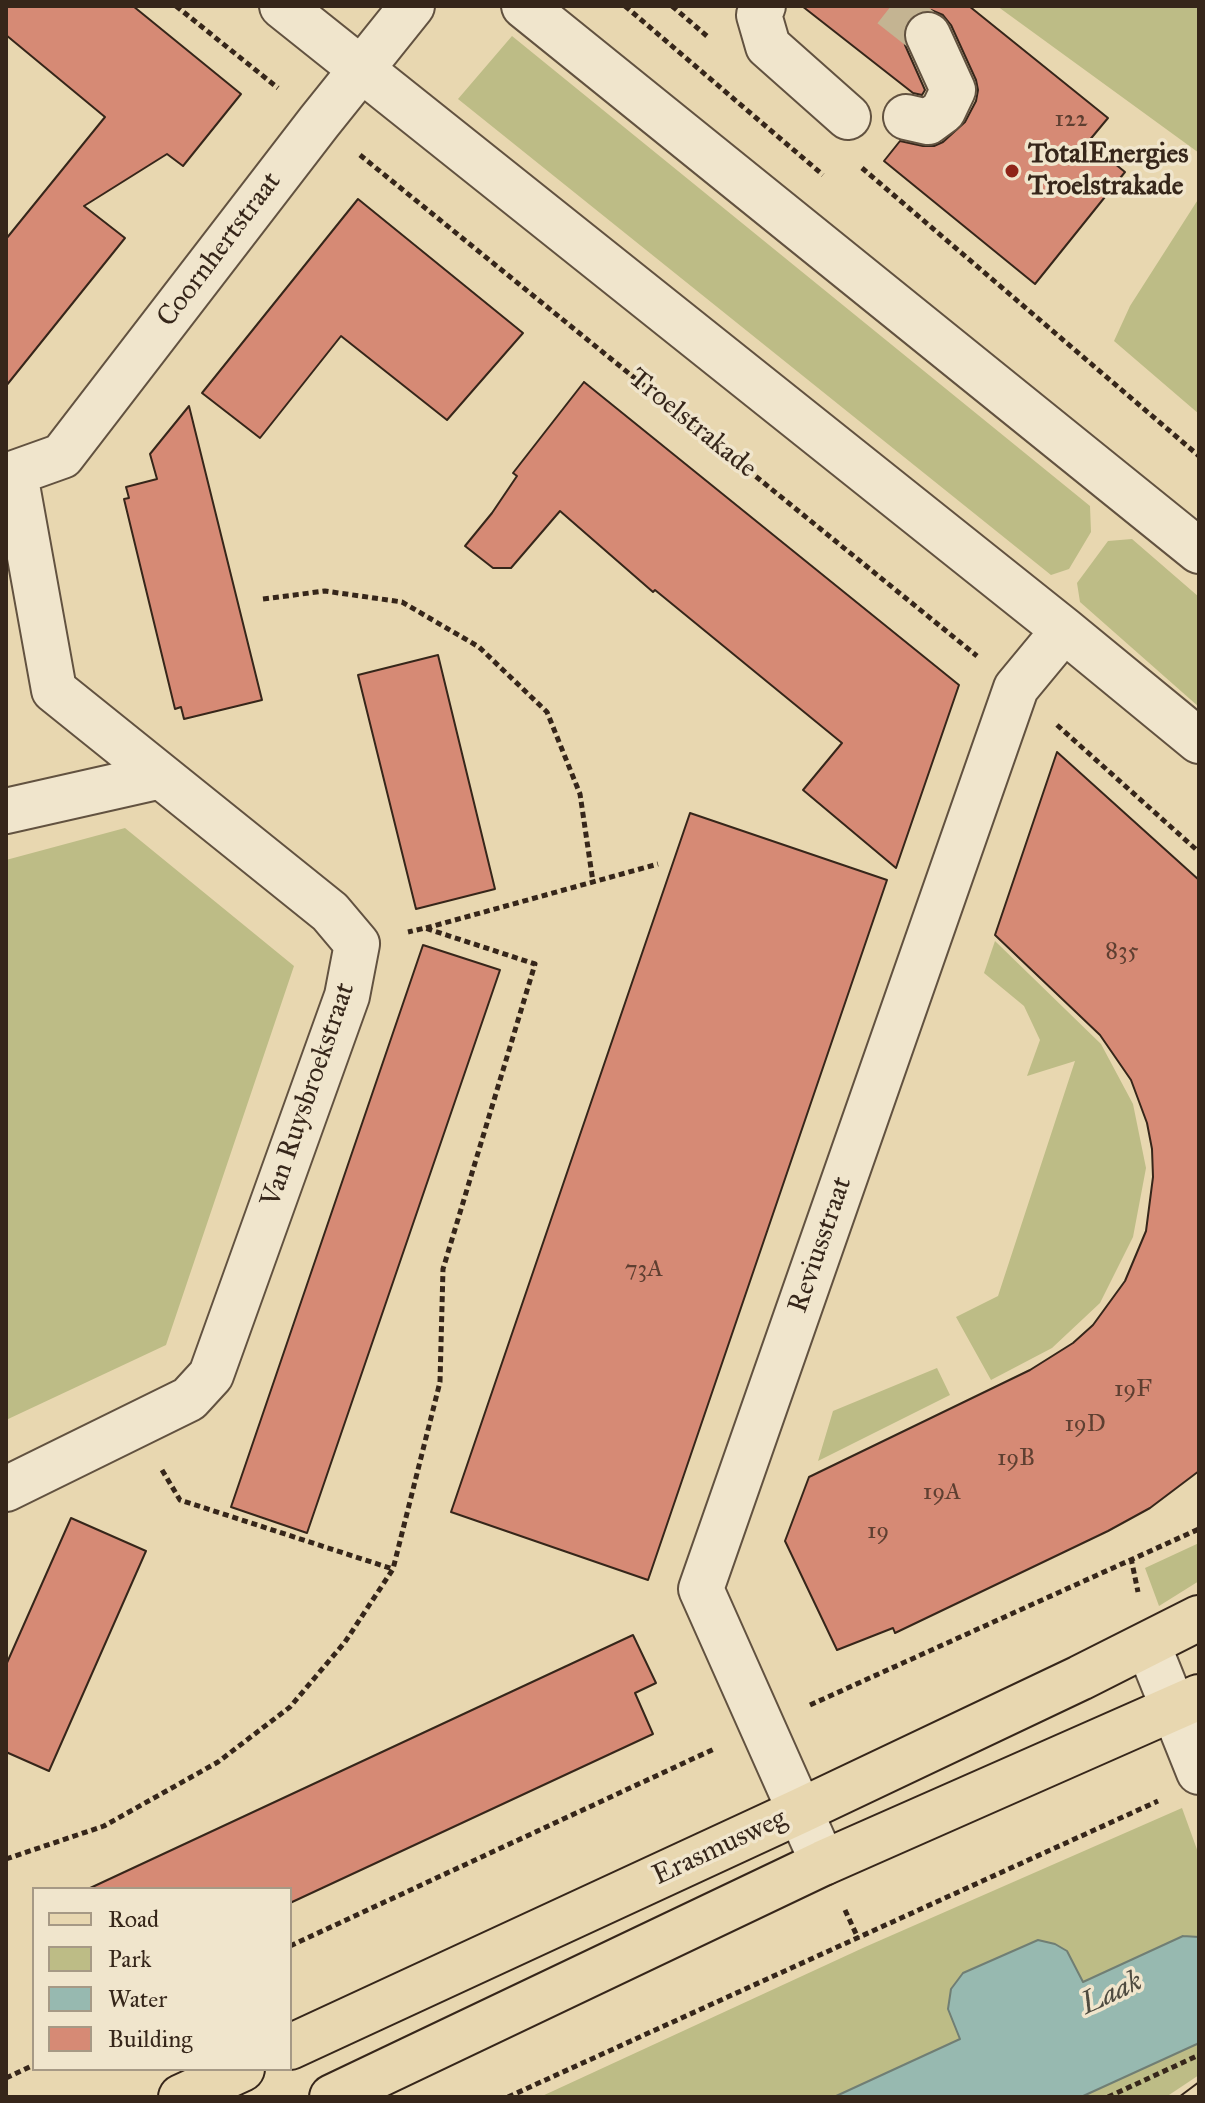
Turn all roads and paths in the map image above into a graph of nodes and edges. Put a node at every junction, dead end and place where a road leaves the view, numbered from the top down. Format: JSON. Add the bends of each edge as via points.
{"nodes":[{"id":1,"x":176,"y":6,"type":"edge"},
{"id":2,"x":282,"y":6,"type":"edge"},
{"id":3,"x":412,"y":6,"type":"edge"},
{"id":4,"x":524,"y":6,"type":"edge"},
{"id":5,"x":625,"y":6,"type":"edge"},
{"id":6,"x":672,"y":6,"type":"edge"},
{"id":7,"x":763,"y":6,"type":"edge"},
{"id":8,"x":928,"y":35,"type":"tunnel mouth"},
{"id":9,"x":709,"y":38,"type":"dead end"},
{"id":10,"x":360,"y":70,"type":"junction"},
{"id":11,"x":848,"y":117,"type":"dead end"},
{"id":12,"x":906,"y":117,"type":"dead end"},
{"id":13,"x":319,"y":122,"type":"junction"},
{"id":14,"x":861,"y":167,"type":"dead end"},
{"id":15,"x":827,"y":178,"type":"dead end"},
{"id":16,"x":1199,"y":456,"type":"edge"},
{"id":17,"x":10,"y":475,"type":"edge"},
{"id":18,"x":1199,"y":551,"type":"edge"},
{"id":19,"x":263,"y":599,"type":"dead end"},
{"id":20,"x":1064,"y":630,"type":"junction"},
{"id":21,"x":1016,"y":688,"type":"junction"},
{"id":22,"x":1199,"y":741,"type":"edge"},
{"id":23,"x":161,"y":776,"type":"junction"},
{"id":24,"x":6,"y":811,"type":"edge"},
{"id":25,"x":1199,"y":852,"type":"edge"},
{"id":26,"x":658,"y":864,"type":"dead end"},
{"id":27,"x":593,"y":882,"type":"junction"},
{"id":28,"x":425,"y":928,"type":"junction"},
{"id":29,"x":357,"y":944,"type":"junction"},
{"id":30,"x":135,"y":1425,"type":"junction"},
{"id":31,"x":6,"y":1489,"type":"edge"},
{"id":32,"x":393,"y":1569,"type":"junction"},
{"id":33,"x":1199,"y":1618,"type":"edge"},
{"id":34,"x":1148,"y":1645,"type":"junction"},
{"id":35,"x":1186,"y":1703,"type":"edge"},
{"id":36,"x":1185,"y":1783,"type":"edge"},
{"id":37,"x":800,"y":1811,"type":"junction"},
{"id":38,"x":6,"y":1859,"type":"edge"},
{"id":39,"x":823,"y":1863,"type":"junction"},
{"id":40,"x":292,"y":2046,"type":"edge"},
{"id":41,"x":1199,"y":2055,"type":"edge"},
{"id":42,"x":32,"y":2066,"type":"edge"},
{"id":43,"x":238,"y":2071,"type":"edge"},
{"id":44,"x":6,"y":2078,"type":"edge"},
{"id":45,"x":181,"y":2097,"type":"edge"},
{"id":46,"x":332,"y":2097,"type":"edge"},
{"id":47,"x":508,"y":2097,"type":"edge"},
{"id":48,"x":1108,"y":2097,"type":"edge"}],
"edges":[{"from":1,"to":13,"type":"path","name":"Troelstrakade"},
{"from":2,"to":10,"type":"street"},
{"from":3,"to":10,"type":"street","name":"Coornhertstraat"},
{"from":4,"to":18,"type":"street"},
{"from":5,"to":15,"type":"path"},
{"from":6,"to":9,"type":"path"},
{"from":7,"to":11,"type":"street","via":[[759,15],[768,46]]},
{"from":8,"to":12,"type":"street","via":[[953,90],[943,111],[928,122]]},
{"from":10,"to":13,"type":"street","name":"Coornhertstraat"},
{"from":10,"to":20,"type":"street"},
{"from":13,"to":17,"type":"street","name":"Coornhertstraat","via":[[62,456]]},
{"from":13,"to":21,"type":"path","name":"Troelstrakade"},
{"from":14,"to":16,"type":"path"},
{"from":17,"to":23,"type":"street","name":"Van Ruysbroekstraat","via":[[54,690]]},
{"from":19,"to":27,"type":"path","via":[[325,591],[402,602],[479,647],[547,712],[580,794]]},
{"from":20,"to":21,"type":"street","name":"Reviusstraat"},
{"from":20,"to":22,"type":"street"},
{"from":21,"to":25,"type":"path","name":"Troelstrakade"},
{"from":21,"to":37,"type":"street","name":"Reviusstraat","via":[[701,1589]]},
{"from":23,"to":24,"type":"street"},
{"from":23,"to":29,"type":"street","name":"Van Ruysbroekstraat","via":[[330,912]]},
{"from":26,"to":27,"type":"path"},
{"from":27,"to":28,"type":"path"},
{"from":28,"to":29,"type":"path"},
{"from":28,"to":32,"type":"path","via":[[535,964],[443,1269],[440,1382]]},
{"from":29,"to":30,"type":"street","name":"Van Ruysbroekstraat","via":[[347,996],[211,1375],[189,1399]]},
{"from":30,"to":31,"type":"street","name":"Van Ruysbroekstraat"},
{"from":30,"to":32,"type":"path","via":[[180,1500]]},
{"from":32,"to":38,"type":"path","via":[[345,1642],[290,1707],[218,1762],[104,1826]]},
{"from":33,"to":34,"type":"main road","name":"Erasmusweg"},
{"from":34,"to":35,"type":"street"},
{"from":34,"to":37,"type":"main road","name":"Erasmusweg"},
{"from":35,"to":36,"type":"street"},
{"from":35,"to":39,"type":"main road","name":"Erasmusweg"},
{"from":36,"to":47,"type":"path"},
{"from":37,"to":39,"type":"street","name":"Reviusstraat"},
{"from":37,"to":40,"type":"main road","name":"Erasmusweg"},
{"from":39,"to":46,"type":"main road","name":"Erasmusweg"},
{"from":41,"to":48,"type":"path"},
{"from":42,"to":44,"type":"path"},
{"from":43,"to":45,"type":"main road"}]}
